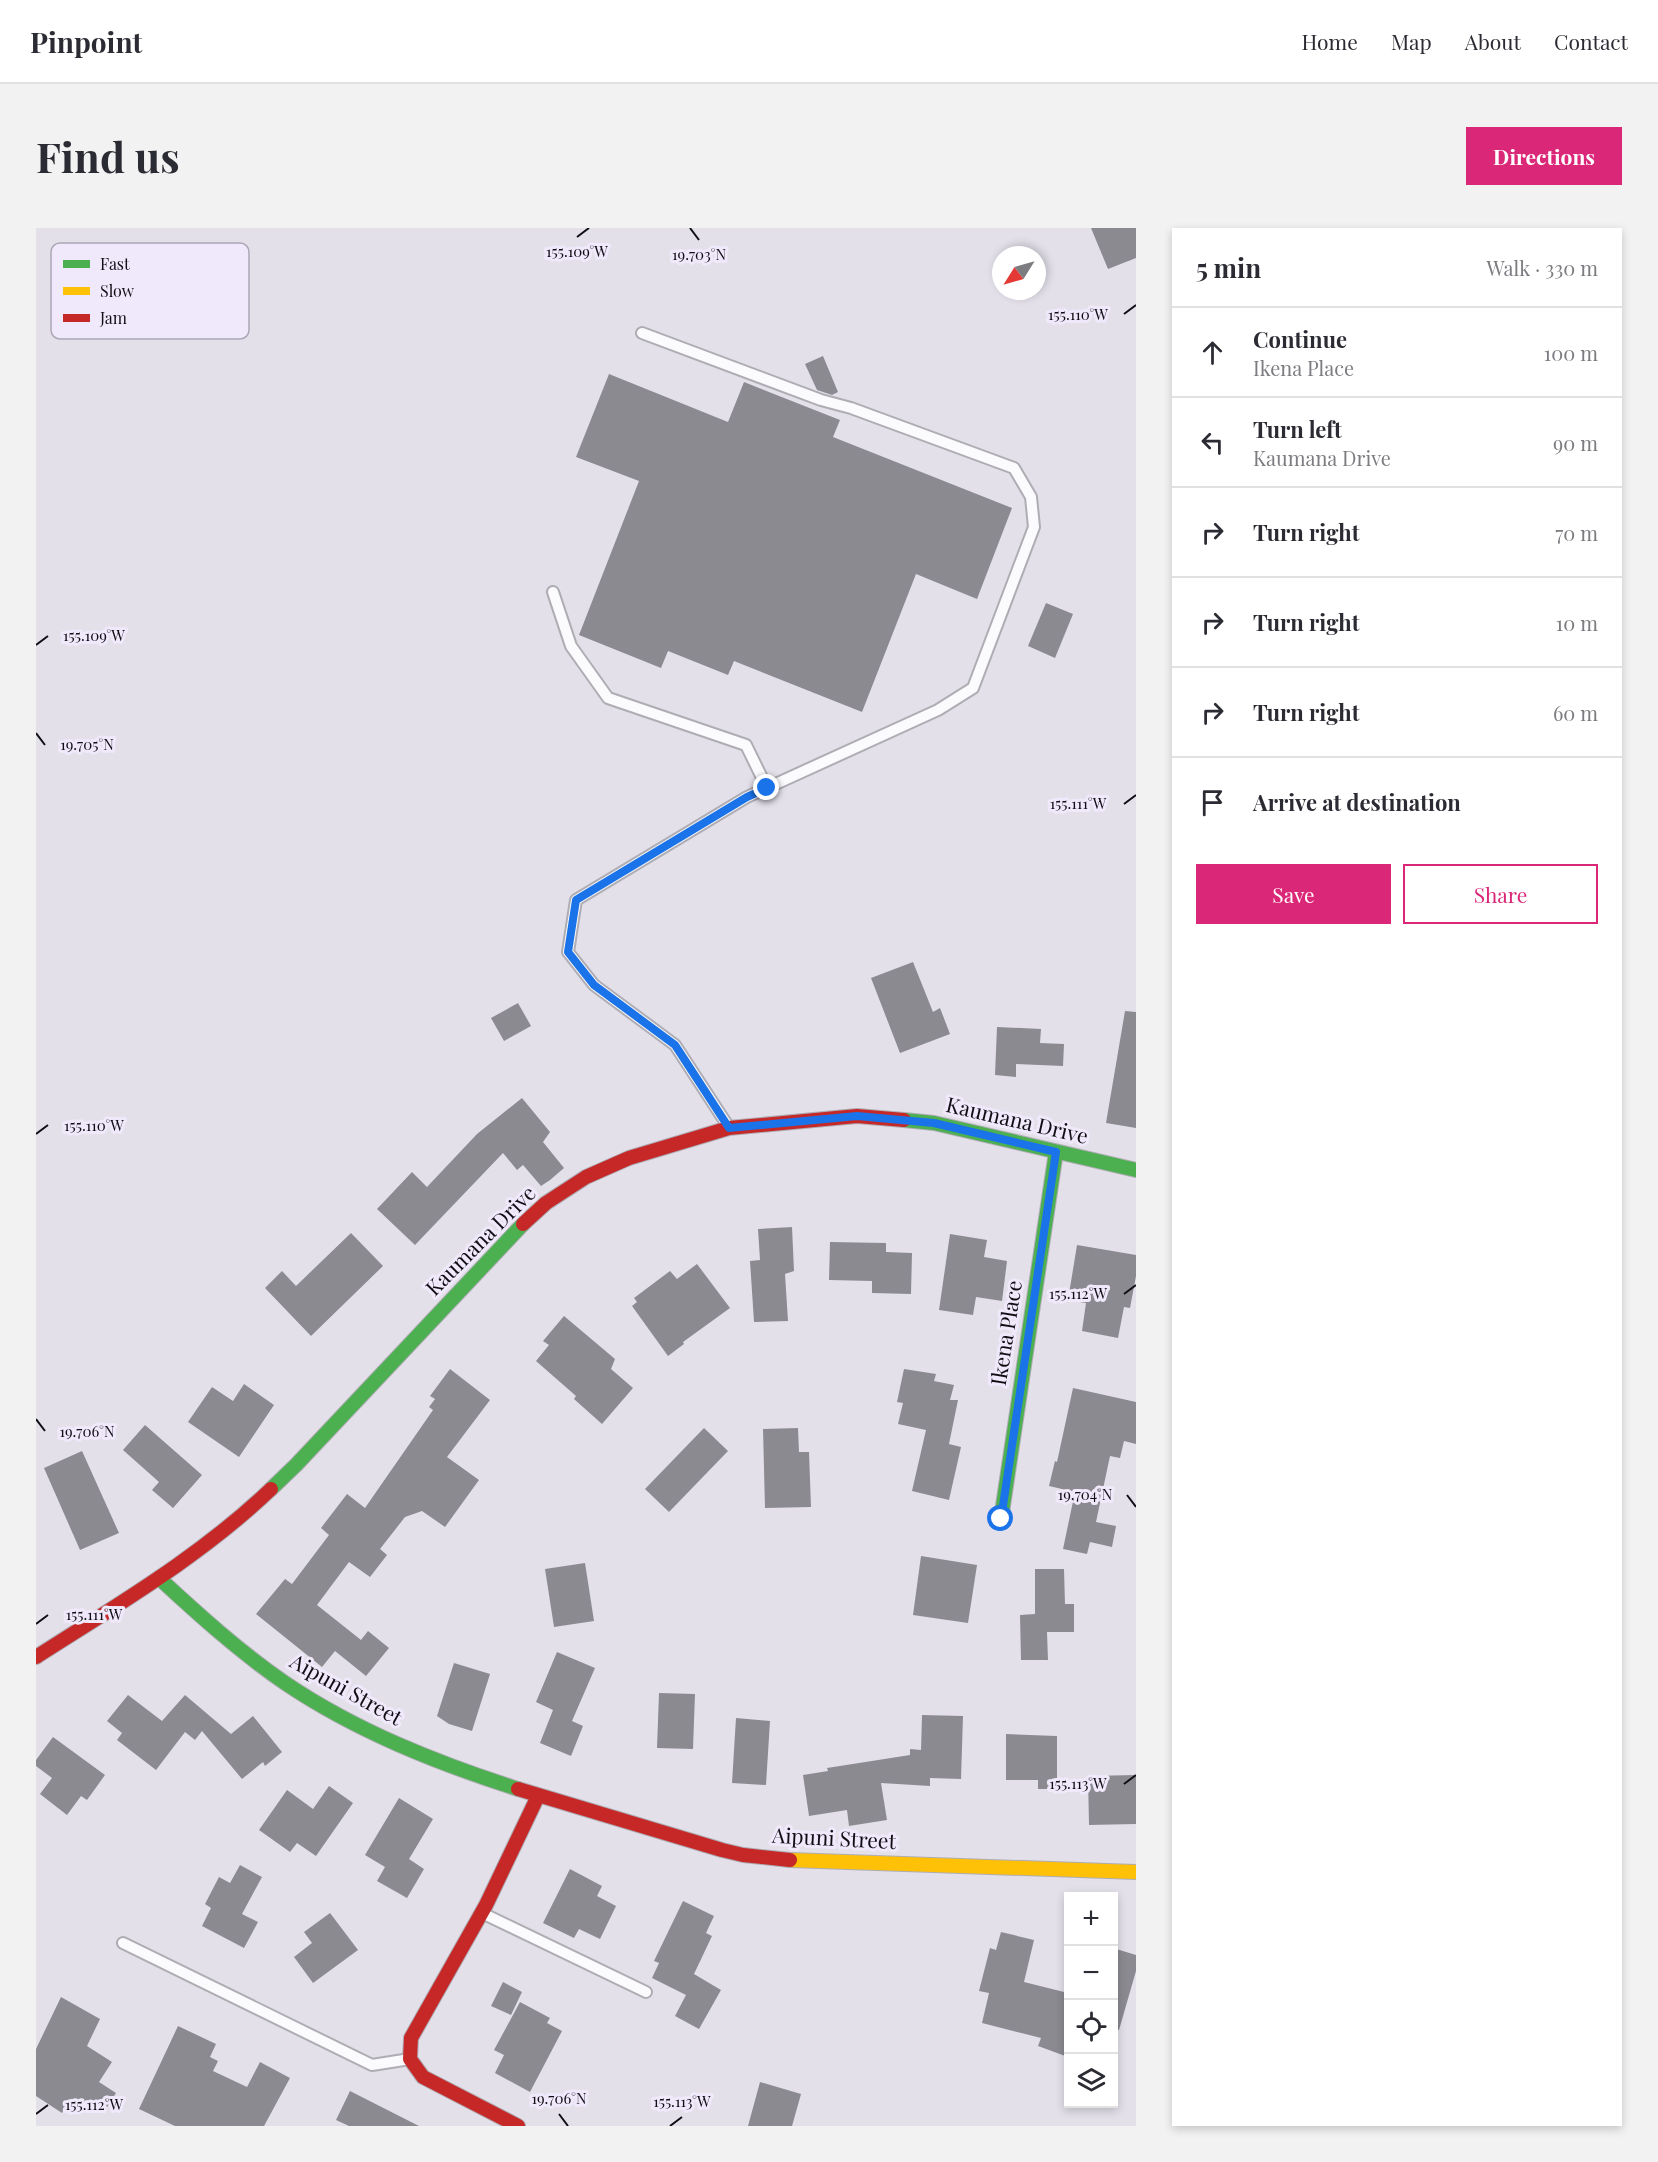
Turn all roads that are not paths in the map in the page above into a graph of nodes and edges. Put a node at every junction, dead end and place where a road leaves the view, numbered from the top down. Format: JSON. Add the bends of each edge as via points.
{"nodes":[{"id":1,"x":642,"y":333,"type":"dead end"},
{"id":2,"x":553,"y":592,"type":"dead end"},
{"id":3,"x":767,"y":788,"type":"junction"},
{"id":4,"x":729,"y":1128,"type":"junction"},
{"id":5,"x":1056,"y":1152,"type":"junction"},
{"id":6,"x":1136,"y":1170,"type":"edge"},
{"id":7,"x":1001,"y":1519,"type":"dead end"},
{"id":8,"x":159,"y":1578,"type":"junction"},
{"id":9,"x":36,"y":1657,"type":"edge"},
{"id":10,"x":538,"y":1796,"type":"junction"},
{"id":11,"x":1136,"y":1872,"type":"edge"},
{"id":12,"x":482,"y":1913,"type":"junction"},
{"id":13,"x":123,"y":1943,"type":"dead end"},
{"id":14,"x":646,"y":1992,"type":"dead end"},
{"id":15,"x":410,"y":2059,"type":"junction"},
{"id":16,"x":518,"y":2126,"type":"edge"}],
"edges":[{"from":1,"to":3,"type":"lane","via":[[1014,468],[1031,496],[1034,527],[974,688],[938,710]]},
{"from":2,"to":3,"type":"lane","via":[[571,646],[608,698],[746,745]]},
{"from":3,"to":4,"type":"lane","via":[[576,900],[568,952],[594,985],[675,1045]]},
{"from":4,"to":5,"type":"street","name":"Kaumana Drive","via":[[857,1116],[934,1123]]},
{"from":4,"to":8,"type":"street","name":"Kaumana Drive","via":[[629,1158],[586,1177],[546,1203],[511,1235],[296,1465],[250,1509]]},
{"from":5,"to":6,"type":"street","name":"Kaumana Drive"},
{"from":5,"to":7,"type":"street","name":"Ikena Place"},
{"from":8,"to":9,"type":"street","name":"Kaumana Drive"},
{"from":8,"to":10,"type":"street","name":"Aipuni Street","via":[[206,1621],[306,1697],[373,1732]]},
{"from":10,"to":11,"type":"street","name":"Aipuni Street","via":[[739,1854],[787,1860]]},
{"from":10,"to":12,"type":"street"},
{"from":12,"to":14,"type":"lane"},
{"from":12,"to":15,"type":"street","via":[[411,2038]]},
{"from":13,"to":15,"type":"lane","via":[[372,2065]]},
{"from":15,"to":16,"type":"street","via":[[423,2078]]}]}
